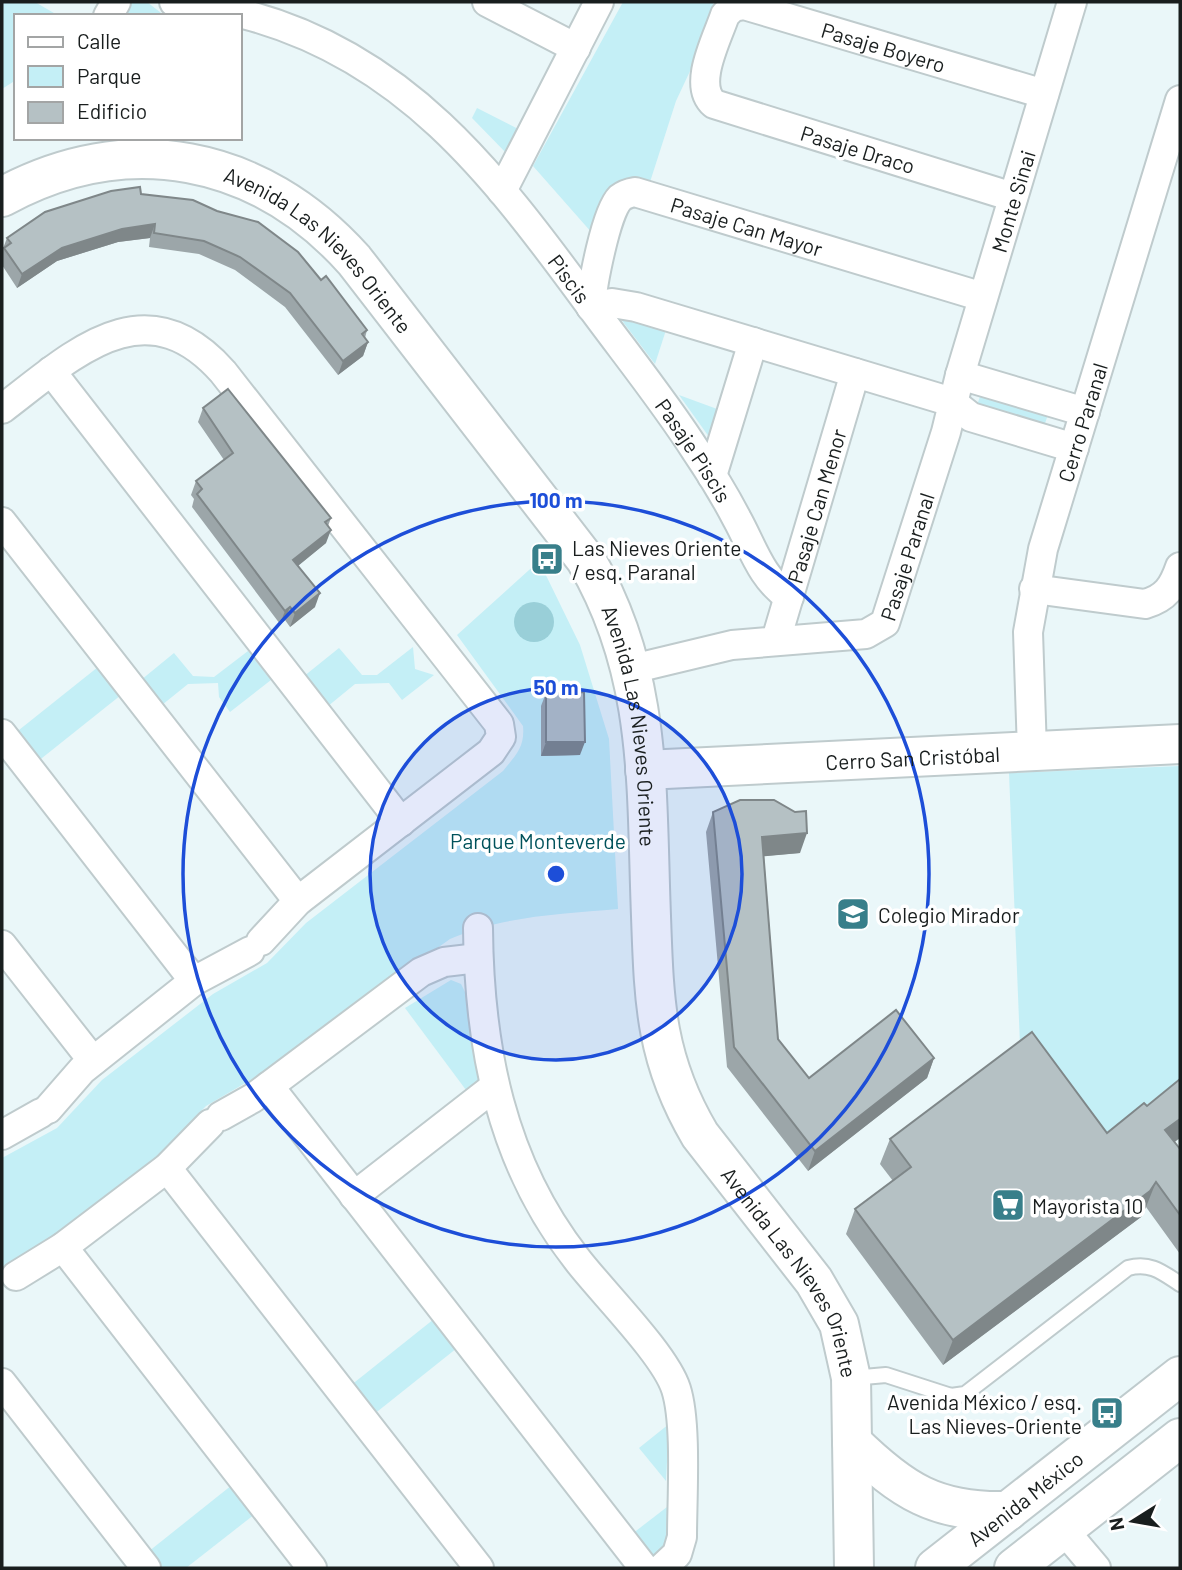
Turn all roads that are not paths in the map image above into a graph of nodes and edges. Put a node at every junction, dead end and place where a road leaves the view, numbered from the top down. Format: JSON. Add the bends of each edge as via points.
{"nodes":[{"id":1,"x":174,"y":2,"type":"edge"},
{"id":2,"x":486,"y":2,"type":"edge"},
{"id":3,"x":599,"y":2,"type":"edge"},
{"id":4,"x":1072,"y":2,"type":"edge"},
{"id":5,"x":239,"y":14,"type":"edge"},
{"id":6,"x":242,"y":15,"type":"edge"},
{"id":7,"x":576,"y":48,"type":"junction"},
{"id":8,"x":1044,"y":94,"type":"junction"},
{"id":9,"x":707,"y":96,"type":"joint"},
{"id":10,"x":1180,"y":100,"type":"edge"},
{"id":11,"x":502,"y":191,"type":"junction"},
{"id":12,"x":2,"y":197,"type":"edge"},
{"id":13,"x":1013,"y":197,"type":"junction"},
{"id":14,"x":983,"y":297,"type":"junction"},
{"id":15,"x":591,"y":307,"type":"junction"},
{"id":16,"x":753,"y":342,"type":"junction"},
{"id":17,"x":51,"y":371,"type":"junction"},
{"id":18,"x":855,"y":373,"type":"junction"},
{"id":19,"x":956,"y":388,"type":"junction"},
{"id":20,"x":2,"y":409,"type":"edge"},
{"id":21,"x":1085,"y":412,"type":"junction"},
{"id":22,"x":1074,"y":448,"type":"junction"},
{"id":23,"x":712,"y":476,"type":"junction"},
{"id":24,"x":2,"y":522,"type":"edge"},
{"id":25,"x":1180,"y":567,"type":"edge"},
{"id":26,"x":1034,"y":589,"type":"junction"},
{"id":27,"x":789,"y":597,"type":"junction"},
{"id":28,"x":776,"y":640,"type":"junction"},
{"id":29,"x":632,"y":669,"type":"junction"},
{"id":30,"x":2,"y":734,"type":"edge"},
{"id":31,"x":1180,"y":744,"type":"edge"},
{"id":32,"x":1032,"y":751,"type":"junction"},
{"id":33,"x":645,"y":770,"type":"junction"},
{"id":34,"x":401,"y":822,"type":"junction"},
{"id":35,"x":298,"y":901,"type":"junction"},
{"id":36,"x":478,"y":928,"type":"dead end"},
{"id":37,"x":2,"y":945,"type":"edge"},
{"id":38,"x":478,"y":958,"type":"junction"},
{"id":39,"x":194,"y":982,"type":"junction"},
{"id":40,"x":93,"y":1062,"type":"junction"},
{"id":41,"x":269,"y":1086,"type":"junction"},
{"id":42,"x":494,"y":1087,"type":"junction"},
{"id":43,"x":2,"y":1135,"type":"edge"},
{"id":44,"x":167,"y":1168,"type":"junction"},
{"id":45,"x":354,"y":1196,"type":"junction"},
{"id":46,"x":62,"y":1247,"type":"junction"},
{"id":47,"x":16,"y":1276,"type":"dead end"},
{"id":48,"x":1180,"y":1284,"type":"edge"},
{"id":49,"x":1180,"y":1376,"type":"edge"},
{"id":50,"x":851,"y":1378,"type":"junction"},
{"id":51,"x":2,"y":1383,"type":"edge"},
{"id":52,"x":852,"y":1442,"type":"junction"},
{"id":53,"x":1175,"y":1452,"type":"edge"},
{"id":54,"x":1007,"y":1511,"type":"junction"},
{"id":55,"x":1063,"y":1530,"type":"junction"},
{"id":56,"x":146,"y":1568,"type":"edge"},
{"id":57,"x":312,"y":1568,"type":"edge"},
{"id":58,"x":479,"y":1568,"type":"edge"},
{"id":59,"x":644,"y":1568,"type":"edge"},
{"id":60,"x":662,"y":1568,"type":"edge"},
{"id":61,"x":855,"y":1568,"type":"edge"},
{"id":62,"x":935,"y":1568,"type":"edge"},
{"id":63,"x":1014,"y":1568,"type":"edge"},
{"id":64,"x":1096,"y":1568,"type":"edge"}],
"edges":[{"from":1,"to":5,"type":"street","name":"Piscis"},
{"from":2,"to":7,"type":"street"},
{"from":3,"to":7,"type":"street"},
{"from":4,"to":8,"type":"street","name":"Monte Sinai"},
{"from":6,"to":11,"type":"street","name":"Piscis","via":[[359,61],[389,80],[432,115]]},
{"from":7,"to":11,"type":"street"},
{"from":8,"to":9,"type":"street","name":"Pasaje Boyero","via":[[744,5],[725,15],[704,81]]},
{"from":8,"to":13,"type":"street","name":"Monte Sinai"},
{"from":9,"to":13,"type":"street","name":"Pasaje Draco","via":[[719,106]]},
{"from":10,"to":21,"type":"street","name":"Cerro Paranal"},
{"from":11,"to":15,"type":"street","name":"Piscis"},
{"from":12,"to":29,"type":"street","name":"Avenida Las Nieves Oriente","via":[[71,167],[141,158],[186,162],[237,176],[281,197],[312,219],[354,260],[566,532],[605,594]]},
{"from":13,"to":14,"type":"street","name":"Monte Sinai"},
{"from":14,"to":15,"type":"street","name":"Pasaje Can Mayor","via":[[635,192],[625,195],[614,208],[595,272]]},
{"from":14,"to":19,"type":"street","name":"Monte Sinai"},
{"from":15,"to":16,"type":"street","name":"Piscis","via":[[612,303],[636,307]]},
{"from":15,"to":23,"type":"street","name":"Pasaje Piscis"},
{"from":16,"to":18,"type":"street","name":"Piscis"},
{"from":16,"to":23,"type":"street"},
{"from":17,"to":20,"type":"street"},
{"from":17,"to":34,"type":"street"},
{"from":17,"to":34,"type":"street","via":[[94,341],[121,333],[162,332],[204,352],[496,719],[501,737],[496,748]]},
{"from":18,"to":19,"type":"street","name":"Piscis"},
{"from":18,"to":27,"type":"street","name":"Pasaje Can Menor"},
{"from":19,"to":21,"type":"street","name":"Piscis"},
{"from":19,"to":22,"type":"street","name":"Piscis","via":[[971,417]]},
{"from":19,"to":28,"type":"street","name":"Pasaje Paranal","via":[[885,623],[866,635]]},
{"from":21,"to":22,"type":"street","name":"Cerro Paranal"},
{"from":22,"to":26,"type":"street","name":"Cerro Paranal"},
{"from":23,"to":27,"type":"street","name":"Pasaje Piscis","via":[[763,572]]},
{"from":24,"to":35,"type":"street"},
{"from":25,"to":26,"type":"street","via":[[1170,590],[1145,604]]},
{"from":26,"to":32,"type":"street","name":"Cerro Paranal","via":[[1027,656]]},
{"from":27,"to":28,"type":"street","name":"Pasaje Can Menor"},
{"from":28,"to":29,"type":"street","name":"Pasaje Paranal"},
{"from":29,"to":33,"type":"street","name":"Avenida Las Nieves Oriente"},
{"from":30,"to":39,"type":"street"},
{"from":31,"to":32,"type":"street","name":"Cerro San Cristóbal"},
{"from":32,"to":33,"type":"street","name":"Cerro San Cristóbal"},
{"from":33,"to":50,"type":"street","name":"Avenida Las Nieves Oriente","via":[[656,1013],[672,1082],[700,1135],[828,1302],[845,1342]]},
{"from":34,"to":35,"type":"street"},
{"from":35,"to":39,"type":"street","via":[[255,946]]},
{"from":36,"to":38,"type":"street"},
{"from":37,"to":40,"type":"street"},
{"from":38,"to":41,"type":"street","via":[[444,962],[421,972]]},
{"from":38,"to":42,"type":"street"},
{"from":39,"to":40,"type":"street"},
{"from":40,"to":43,"type":"street","via":[[45,1111]]},
{"from":41,"to":44,"type":"street","via":[[216,1120]]},
{"from":41,"to":45,"type":"street"},
{"from":42,"to":45,"type":"street"},
{"from":42,"to":60,"type":"street","via":[[515,1151],[550,1221],[664,1366],[676,1388],[682,1537],[677,1553]]},
{"from":44,"to":46,"type":"street"},
{"from":44,"to":58,"type":"street"},
{"from":45,"to":59,"type":"street"},
{"from":46,"to":47,"type":"street"},
{"from":46,"to":57,"type":"street"},
{"from":48,"to":50,"type":"lane","via":[[1151,1266],[1128,1268],[965,1394],[951,1396],[886,1375]]},
{"from":49,"to":54,"type":"street","name":"Avenida México"},
{"from":50,"to":52,"type":"street","name":"Avenida Las Nieves Oriente"},
{"from":51,"to":56,"type":"street"},
{"from":52,"to":54,"type":"street","via":[[880,1469],[924,1499],[961,1510]]},
{"from":52,"to":61,"type":"street","name":"Avenida Las Nieves Oriente"},
{"from":53,"to":55,"type":"street"},
{"from":54,"to":62,"type":"street","name":"Avenida México"},
{"from":55,"to":63,"type":"street"},
{"from":55,"to":64,"type":"street"}]}
